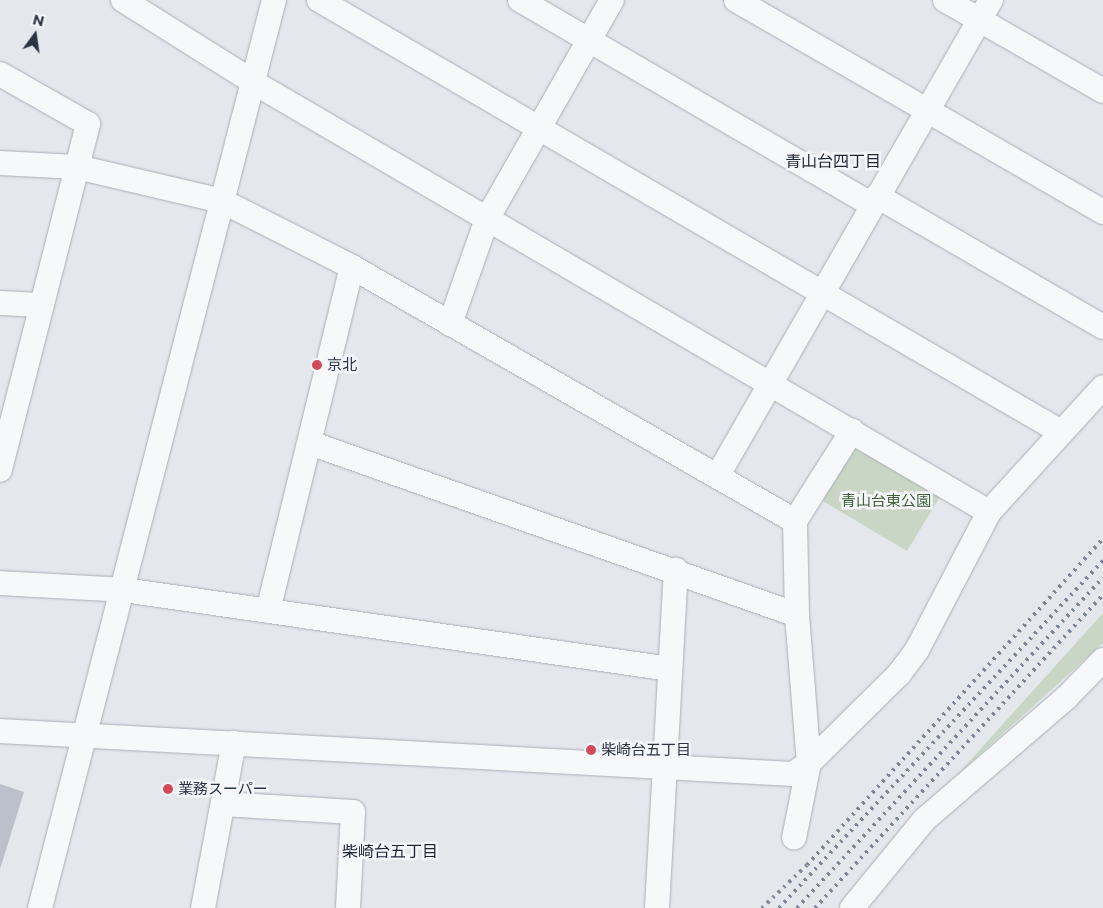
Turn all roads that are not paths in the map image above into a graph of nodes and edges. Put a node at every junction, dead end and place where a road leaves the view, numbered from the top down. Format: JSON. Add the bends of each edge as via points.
{"nodes":[{"id":1,"x":123,"y":0,"type":"edge"},
{"id":2,"x":274,"y":0,"type":"edge"},
{"id":3,"x":319,"y":0,"type":"edge"},
{"id":4,"x":520,"y":0,"type":"edge"},
{"id":5,"x":612,"y":0,"type":"edge"},
{"id":6,"x":736,"y":0,"type":"edge"},
{"id":7,"x":945,"y":0,"type":"edge"},
{"id":8,"x":985,"y":10,"type":"edge"},
{"id":9,"x":589,"y":40,"type":"junction"},
{"id":10,"x":0,"y":74,"type":"edge"},
{"id":11,"x":253,"y":82,"type":"junction"},
{"id":12,"x":1103,"y":91,"type":"edge"},
{"id":13,"x":928,"y":111,"type":"junction"},
{"id":14,"x":538,"y":127,"type":"junction"},
{"id":15,"x":0,"y":162,"type":"edge"},
{"id":16,"x":77,"y":167,"type":"junction"},
{"id":17,"x":874,"y":200,"type":"junction"},
{"id":18,"x":222,"y":201,"type":"junction"},
{"id":19,"x":1103,"y":212,"type":"edge"},
{"id":20,"x":487,"y":219,"type":"junction"},
{"id":21,"x":352,"y":267,"type":"junction"},
{"id":22,"x":823,"y":290,"type":"junction"},
{"id":23,"x":0,"y":302,"type":"edge"},
{"id":24,"x":42,"y":304,"type":"junction"},
{"id":25,"x":450,"y":324,"type":"junction"},
{"id":26,"x":1103,"y":327,"type":"edge"},
{"id":27,"x":770,"y":384,"type":"junction"},
{"id":28,"x":1103,"y":387,"type":"edge"},
{"id":29,"x":852,"y":430,"type":"junction"},
{"id":30,"x":1061,"y":432,"type":"junction"},
{"id":31,"x":310,"y":443,"type":"junction"},
{"id":32,"x":3,"y":445,"type":"edge"},
{"id":33,"x":0,"y":470,"type":"edge"},
{"id":34,"x":718,"y":476,"type":"junction"},
{"id":35,"x":989,"y":512,"type":"junction"},
{"id":36,"x":795,"y":521,"type":"junction"},
{"id":37,"x":676,"y":570,"type":"junction"},
{"id":38,"x":0,"y":583,"type":"edge"},
{"id":39,"x":124,"y":590,"type":"junction"},
{"id":40,"x":268,"y":611,"type":"junction"},
{"id":41,"x":797,"y":615,"type":"junction"},
{"id":42,"x":1103,"y":660,"type":"edge"},
{"id":43,"x":670,"y":669,"type":"junction"},
{"id":44,"x":0,"y":731,"type":"edge"},
{"id":45,"x":85,"y":735,"type":"junction"},
{"id":46,"x":234,"y":743,"type":"junction"},
{"id":47,"x":808,"y":763,"type":"junction"},
{"id":48,"x":664,"y":766,"type":"junction"},
{"id":49,"x":223,"y":804,"type":"junction"},
{"id":50,"x":794,"y":838,"type":"dead end"},
{"id":51,"x":40,"y":908,"type":"edge"},
{"id":52,"x":204,"y":908,"type":"edge"},
{"id":53,"x":348,"y":908,"type":"edge"},
{"id":54,"x":657,"y":908,"type":"edge"},
{"id":55,"x":852,"y":908,"type":"edge"}],
"edges":[{"from":1,"to":11,"type":"street"},
{"from":2,"to":11,"type":"street"},
{"from":3,"to":14,"type":"street"},
{"from":4,"to":9,"type":"street"},
{"from":5,"to":9,"type":"street"},
{"from":6,"to":13,"type":"street"},
{"from":7,"to":8,"type":"street"},
{"from":8,"to":12,"type":"street"},
{"from":8,"to":13,"type":"street"},
{"from":9,"to":14,"type":"street"},
{"from":9,"to":17,"type":"street"},
{"from":10,"to":16,"type":"street","via":[[88,124]]},
{"from":11,"to":18,"type":"street"},
{"from":11,"to":20,"type":"street"},
{"from":13,"to":17,"type":"street"},
{"from":13,"to":19,"type":"street"},
{"from":14,"to":20,"type":"street"},
{"from":14,"to":22,"type":"street"},
{"from":15,"to":16,"type":"street"},
{"from":16,"to":18,"type":"street"},
{"from":16,"to":24,"type":"street"},
{"from":17,"to":22,"type":"street"},
{"from":17,"to":26,"type":"street"},
{"from":18,"to":21,"type":"street"},
{"from":18,"to":39,"type":"street"},
{"from":20,"to":25,"type":"street"},
{"from":20,"to":27,"type":"street"},
{"from":21,"to":25,"type":"street"},
{"from":21,"to":31,"type":"street"},
{"from":22,"to":27,"type":"street"},
{"from":22,"to":30,"type":"street"},
{"from":23,"to":24,"type":"street"},
{"from":24,"to":32,"type":"street"},
{"from":25,"to":34,"type":"street"},
{"from":27,"to":29,"type":"street"},
{"from":27,"to":34,"type":"street"},
{"from":28,"to":30,"type":"street"},
{"from":29,"to":35,"type":"street"},
{"from":29,"to":36,"type":"street"},
{"from":30,"to":35,"type":"street"},
{"from":31,"to":37,"type":"street"},
{"from":31,"to":40,"type":"street"},
{"from":32,"to":33,"type":"street"},
{"from":34,"to":36,"type":"street"},
{"from":35,"to":47,"type":"street","via":[[917,650],[898,674]]},
{"from":36,"to":41,"type":"street"},
{"from":37,"to":41,"type":"street"},
{"from":37,"to":43,"type":"street"},
{"from":38,"to":39,"type":"street"},
{"from":39,"to":40,"type":"street"},
{"from":39,"to":45,"type":"street"},
{"from":40,"to":43,"type":"street"},
{"from":41,"to":47,"type":"street"},
{"from":42,"to":55,"type":"street","via":[[1066,698],[924,820]]},
{"from":43,"to":48,"type":"street"},
{"from":44,"to":45,"type":"street"},
{"from":45,"to":46,"type":"street"},
{"from":45,"to":51,"type":"street"},
{"from":46,"to":48,"type":"street"},
{"from":46,"to":49,"type":"street"},
{"from":47,"to":48,"type":"street","via":[[793,774]]},
{"from":47,"to":50,"type":"street"},
{"from":48,"to":54,"type":"street"},
{"from":49,"to":52,"type":"street"},
{"from":49,"to":53,"type":"street","via":[[353,812]]}]}
